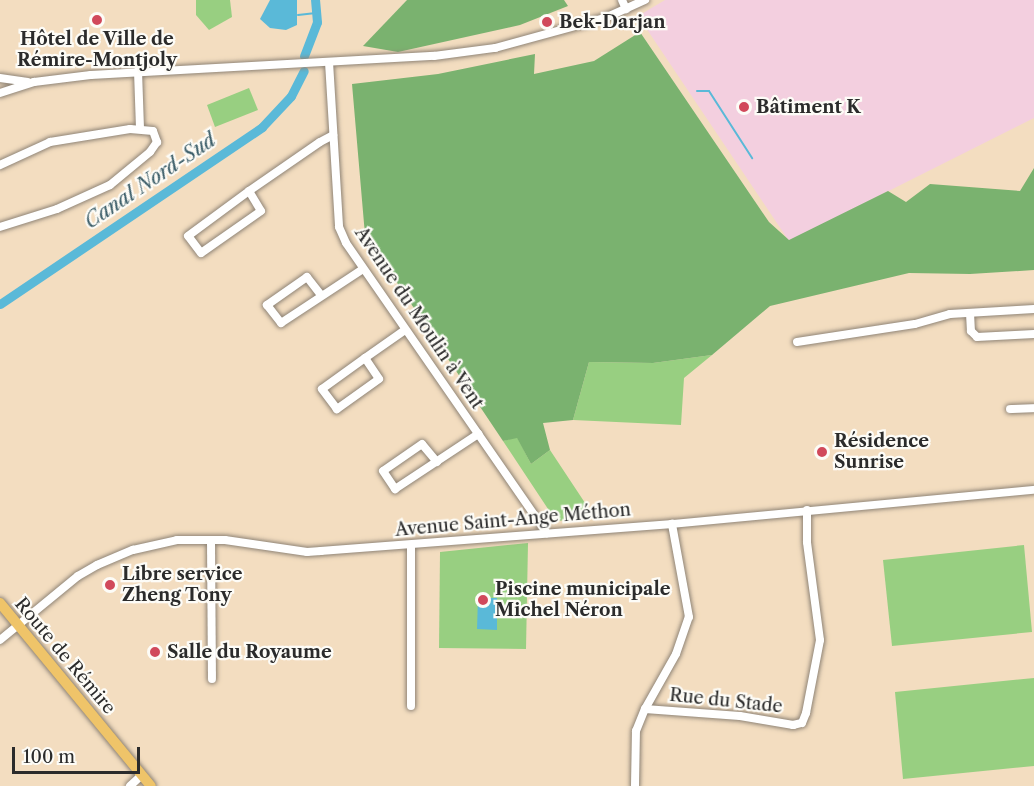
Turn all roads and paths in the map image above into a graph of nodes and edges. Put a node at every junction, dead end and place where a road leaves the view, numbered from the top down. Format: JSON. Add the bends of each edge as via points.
{"nodes":[{"id":1,"x":636,"y":0,"type":"edge"},
{"id":2,"x":645,"y":0,"type":"edge"},
{"id":3,"x":624,"y":5,"type":"edge"},
{"id":4,"x":329,"y":62,"type":"junction"},
{"id":5,"x":138,"y":71,"type":"junction"},
{"id":6,"x":0,"y":78,"type":"edge"},
{"id":7,"x":34,"y":82,"type":"junction"},
{"id":8,"x":0,"y":93,"type":"edge"},
{"id":9,"x":140,"y":129,"type":"junction"},
{"id":10,"x":333,"y":135,"type":"junction"},
{"id":11,"x":0,"y":165,"type":"edge"},
{"id":12,"x":249,"y":191,"type":"junction"},
{"id":13,"x":0,"y":227,"type":"edge"},
{"id":14,"x":363,"y":269,"type":"junction"},
{"id":15,"x":321,"y":295,"type":"junction"},
{"id":16,"x":1034,"y":309,"type":"edge"},
{"id":17,"x":970,"y":313,"type":"junction"},
{"id":18,"x":405,"y":330,"type":"junction"},
{"id":19,"x":1034,"y":334,"type":"edge"},
{"id":20,"x":798,"y":342,"type":"dead end"},
{"id":21,"x":364,"y":358,"type":"junction"},
{"id":22,"x":1034,"y":408,"type":"edge"},
{"id":23,"x":1010,"y":409,"type":"dead end"},
{"id":24,"x":478,"y":434,"type":"junction"},
{"id":25,"x":437,"y":462,"type":"junction"},
{"id":26,"x":1034,"y":490,"type":"edge"},
{"id":27,"x":807,"y":510,"type":"junction"},
{"id":28,"x":672,"y":524,"type":"junction"},
{"id":29,"x":547,"y":533,"type":"junction"},
{"id":30,"x":211,"y":540,"type":"junction"},
{"id":31,"x":411,"y":546,"type":"junction"},
{"id":32,"x":0,"y":603,"type":"edge"},
{"id":33,"x":17,"y":623,"type":"junction"},
{"id":34,"x":0,"y":640,"type":"edge"},
{"id":35,"x":212,"y":680,"type":"dead end"},
{"id":36,"x":411,"y":706,"type":"dead end"},
{"id":37,"x":645,"y":709,"type":"junction"},
{"id":38,"x":142,"y":775,"type":"junction"},
{"id":39,"x":130,"y":786,"type":"edge"},
{"id":40,"x":151,"y":786,"type":"edge"},
{"id":41,"x":635,"y":786,"type":"edge"}],
"edges":[{"from":1,"to":3,"type":"street"},
{"from":2,"to":3,"type":"street"},
{"from":3,"to":4,"type":"street","via":[[563,30],[495,48]]},
{"from":4,"to":5,"type":"street"},
{"from":4,"to":10,"type":"street","name":"Avenue du Moulin à Vent"},
{"from":5,"to":7,"type":"street"},
{"from":5,"to":9,"type":"street"},
{"from":6,"to":7,"type":"street"},
{"from":7,"to":8,"type":"street"},
{"from":9,"to":11,"type":"street","via":[[50,142]]},
{"from":9,"to":13,"type":"street","via":[[153,131],[157,142],[110,185],[57,209]]},
{"from":10,"to":12,"type":"street"},
{"from":10,"to":14,"type":"street","name":"Avenue du Moulin à Vent","via":[[339,227]]},
{"from":12,"to":12,"type":"street","via":[[188,236],[201,253],[261,211]]},
{"from":14,"to":15,"type":"street"},
{"from":14,"to":18,"type":"street","name":"Avenue du Moulin à Vent"},
{"from":15,"to":15,"type":"street","via":[[308,277],[267,305],[281,323]]},
{"from":16,"to":17,"type":"street"},
{"from":17,"to":19,"type":"street","via":[[971,331],[977,337]]},
{"from":17,"to":20,"type":"street"},
{"from":18,"to":21,"type":"street"},
{"from":18,"to":24,"type":"street","name":"Avenue du Moulin à Vent"},
{"from":21,"to":21,"type":"street","via":[[322,389],[337,409],[379,379]]},
{"from":22,"to":23,"type":"street"},
{"from":24,"to":25,"type":"street"},
{"from":24,"to":29,"type":"street","name":"Avenue du Moulin à Vent"},
{"from":25,"to":25,"type":"street","via":[[422,444],[383,471],[395,489]]},
{"from":26,"to":27,"type":"street","name":"Avenue Saint-Ange Méthon"},
{"from":27,"to":28,"type":"street","name":"Avenue Saint-Ange Méthon"},
{"from":27,"to":37,"type":"street","name":"Rue du Stade","via":[[807,542],[820,640],[802,723]]},
{"from":28,"to":29,"type":"street","name":"Avenue Saint-Ange Méthon"},
{"from":28,"to":37,"type":"street","via":[[689,617],[676,654]]},
{"from":29,"to":31,"type":"street","name":"Avenue Saint-Ange Méthon"},
{"from":30,"to":31,"type":"street","name":"Avenue Saint-Ange Méthon","via":[[307,552]]},
{"from":30,"to":33,"type":"street","name":"Avenue Saint-Ange Méthon","via":[[177,540],[133,550],[97,565]]},
{"from":30,"to":35,"type":"street"},
{"from":31,"to":36,"type":"street"},
{"from":32,"to":33,"type":"main road","name":"Route de Rémire"},
{"from":33,"to":34,"type":"street","name":"Avenue Saint-Ange Méthon"},
{"from":33,"to":38,"type":"main road","name":"Route de Rémire"},
{"from":37,"to":41,"type":"street","via":[[636,732]]},
{"from":38,"to":39,"type":"street"},
{"from":38,"to":40,"type":"main road","name":"Route de Rémire"}]}
